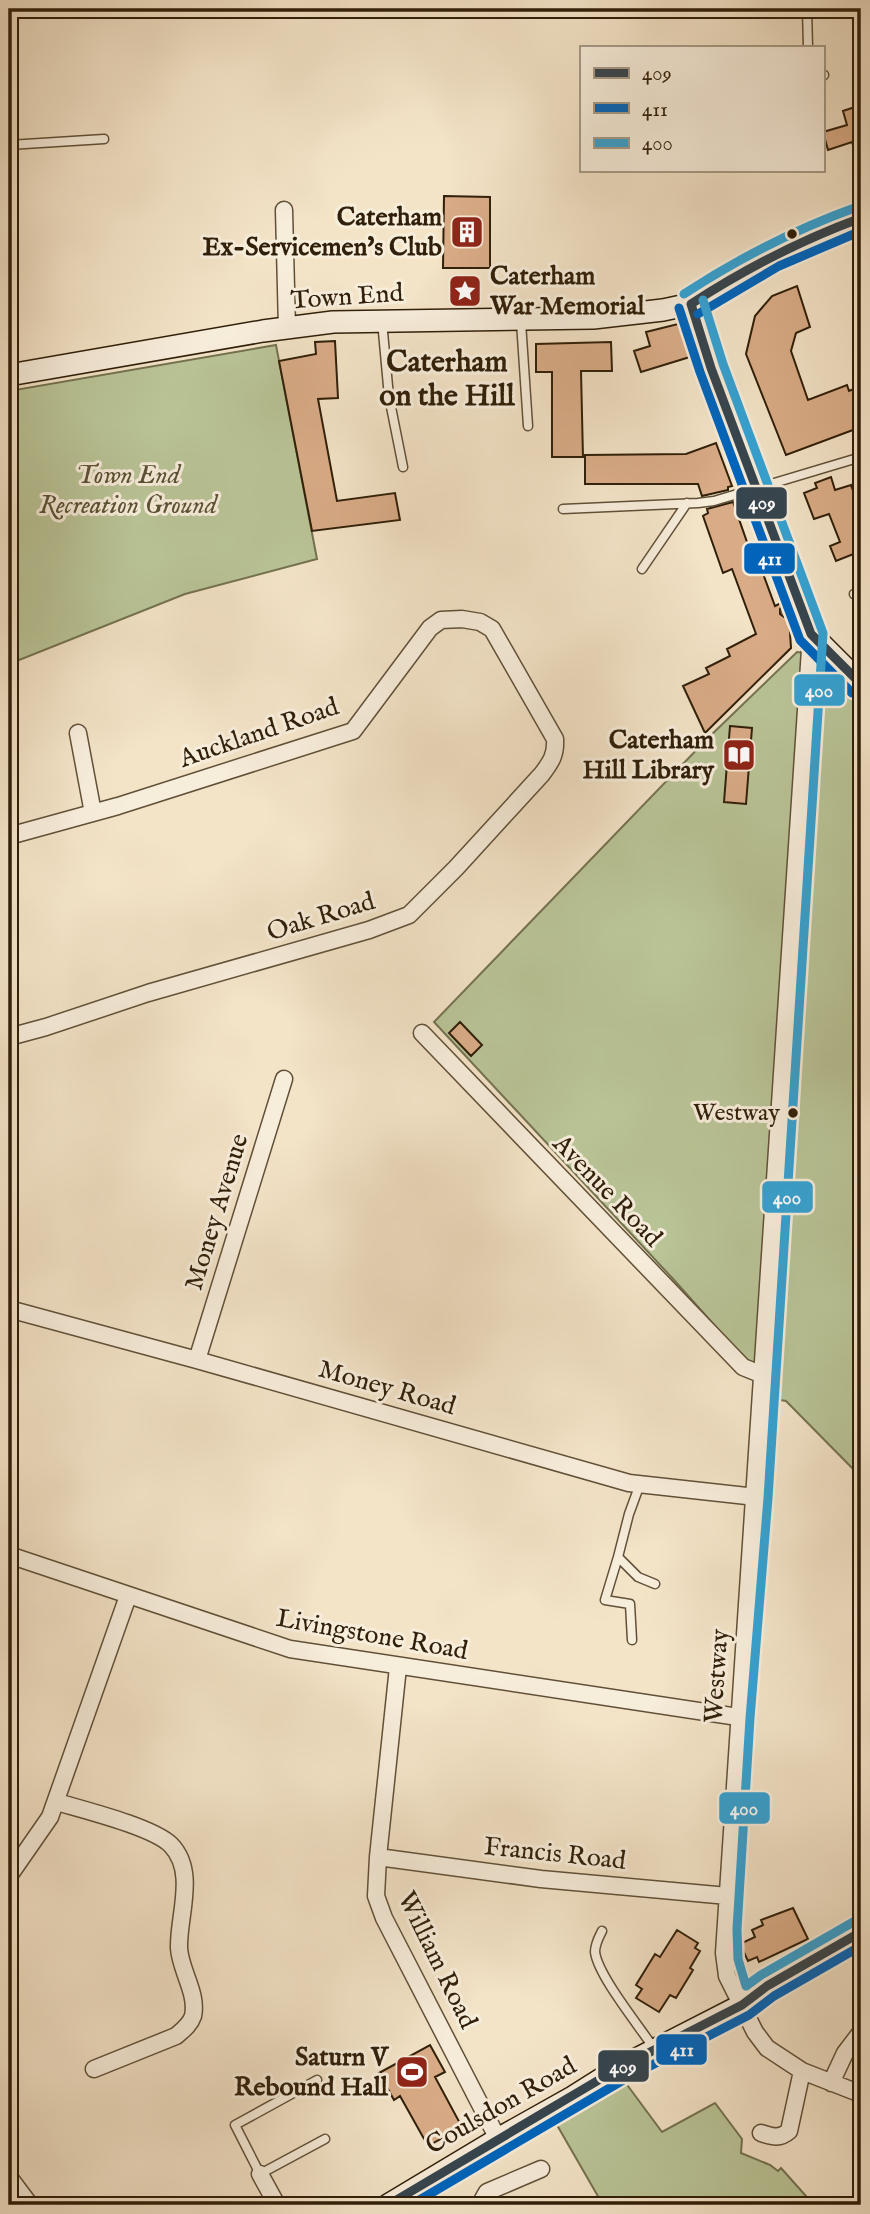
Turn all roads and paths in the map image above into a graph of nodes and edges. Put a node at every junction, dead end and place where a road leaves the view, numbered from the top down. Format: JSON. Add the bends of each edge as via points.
{"nodes":[{"id":1,"x":807,"y":9,"type":"edge"},
{"id":2,"x":808,"y":46,"type":"edge"},
{"id":3,"x":103,"y":139,"type":"dead end"},
{"id":4,"x":9,"y":145,"type":"edge"},
{"id":5,"x":284,"y":210,"type":"dead end"},
{"id":6,"x":861,"y":218,"type":"edge"},
{"id":7,"x":691,"y":304,"type":"junction"},
{"id":8,"x":521,"y":319,"type":"junction"},
{"id":9,"x":382,"y":321,"type":"junction"},
{"id":10,"x":287,"y":328,"type":"junction"},
{"id":11,"x":9,"y":375,"type":"edge"},
{"id":12,"x":528,"y":426,"type":"dead end"},
{"id":13,"x":861,"y":457,"type":"edge"},
{"id":14,"x":403,"y":467,"type":"dead end"},
{"id":15,"x":754,"y":487,"type":"junction"},
{"id":16,"x":687,"y":503,"type":"junction"},
{"id":17,"x":563,"y":509,"type":"dead end"},
{"id":18,"x":642,"y":569,"type":"dead end"},
{"id":19,"x":811,"y":635,"type":"junction"},
{"id":20,"x":861,"y":684,"type":"edge"},
{"id":21,"x":548,"y":726,"type":"joint"},
{"id":22,"x":78,"y":733,"type":"dead end"},
{"id":23,"x":93,"y":813,"type":"junction"},
{"id":24,"x":9,"y":836,"type":"edge"},
{"id":25,"x":422,"y":1033,"type":"dead end"},
{"id":26,"x":9,"y":1037,"type":"edge"},
{"id":27,"x":284,"y":1079,"type":"dead end"},
{"id":28,"x":9,"y":1309,"type":"edge"},
{"id":29,"x":197,"y":1360,"type":"junction"},
{"id":30,"x":763,"y":1375,"type":"junction"},
{"id":31,"x":640,"y":1484,"type":"junction"},
{"id":32,"x":756,"y":1497,"type":"junction"},
{"id":33,"x":9,"y":1555,"type":"edge"},
{"id":34,"x":618,"y":1557,"type":"junction"},
{"id":35,"x":655,"y":1584,"type":"dead end"},
{"id":36,"x":128,"y":1596,"type":"junction"},
{"id":37,"x":632,"y":1640,"type":"dead end"},
{"id":38,"x":398,"y":1667,"type":"junction"},
{"id":39,"x":738,"y":1717,"type":"junction"},
{"id":40,"x":57,"y":1802,"type":"junction"},
{"id":41,"x":378,"y":1857,"type":"junction"},
{"id":42,"x":9,"y":1876,"type":"edge"},
{"id":43,"x":728,"y":1896,"type":"junction"},
{"id":44,"x":602,"y":1931,"type":"dead end"},
{"id":45,"x":861,"y":1932,"type":"edge"},
{"id":46,"x":741,"y":2005,"type":"junction"},
{"id":47,"x":861,"y":2032,"type":"edge"},
{"id":48,"x":655,"y":2050,"type":"junction"},
{"id":49,"x":94,"y":2069,"type":"dead end"},
{"id":50,"x":802,"y":2071,"type":"junction"},
{"id":51,"x":317,"y":2080,"type":"dead end"},
{"id":52,"x":831,"y":2082,"type":"junction"},
{"id":53,"x":861,"y":2094,"type":"edge"},
{"id":54,"x":761,"y":2133,"type":"dead end"},
{"id":55,"x":325,"y":2139,"type":"dead end"},
{"id":56,"x":498,"y":2139,"type":"junction"},
{"id":57,"x":541,"y":2169,"type":"dead end"},
{"id":58,"x":260,"y":2174,"type":"junction"},
{"id":59,"x":9,"y":2177,"type":"edge"},
{"id":60,"x":392,"y":2204,"type":"edge"},
{"id":61,"x":30,"y":2205,"type":"edge"},
{"id":62,"x":276,"y":2205,"type":"edge"},
{"id":63,"x":484,"y":2205,"type":"edge"}],
"edges":[{"from":1,"to":2,"type":"lane"},
{"from":3,"to":4,"type":"lane"},
{"from":5,"to":10,"type":"street"},
{"from":6,"to":7,"type":"main road","via":[[773,256]]},
{"from":7,"to":8,"type":"main road","name":"Town End","via":[[593,318]]},
{"from":7,"to":15,"type":"main road"},
{"from":8,"to":9,"type":"main road","name":"Town End"},
{"from":8,"to":12,"type":"lane"},
{"from":9,"to":10,"type":"main road","name":"Town End"},
{"from":9,"to":14,"type":"lane","via":[[389,397]]},
{"from":10,"to":11,"type":"main road","name":"Town End"},
{"from":13,"to":15,"type":"lane"},
{"from":15,"to":16,"type":"lane"},
{"from":15,"to":19,"type":"main road","via":[[793,607]]},
{"from":16,"to":17,"type":"lane"},
{"from":16,"to":18,"type":"lane"},
{"from":19,"to":20,"type":"main road"},
{"from":19,"to":30,"type":"street","name":"Westway"},
{"from":21,"to":23,"type":"street","name":"Auckland Road","via":[[492,629],[480,622],[442,620],[418,642],[353,730]]},
{"from":21,"to":26,"type":"street","name":"Oak Road","via":[[555,740],[552,761],[409,915]]},
{"from":22,"to":23,"type":"street"},
{"from":23,"to":24,"type":"street","name":"Auckland Road"},
{"from":25,"to":30,"type":"street","name":"Avenue Road","via":[[743,1367]]},
{"from":27,"to":29,"type":"street","name":"Money Avenue"},
{"from":28,"to":29,"type":"street","name":"Money Road"},
{"from":29,"to":31,"type":"street","name":"Money Road"},
{"from":30,"to":32,"type":"street","name":"Westway"},
{"from":31,"to":32,"type":"street","name":"Money Road"},
{"from":31,"to":34,"type":"lane"},
{"from":32,"to":39,"type":"street","name":"Westway"},
{"from":33,"to":36,"type":"street","name":"Livingstone Road"},
{"from":34,"to":35,"type":"lane","via":[[638,1577]]},
{"from":34,"to":37,"type":"lane","via":[[605,1600],[630,1604]]},
{"from":36,"to":38,"type":"street","name":"Livingstone Road","via":[[290,1649]]},
{"from":36,"to":40,"type":"street"},
{"from":38,"to":39,"type":"street","name":"Livingstone Road"},
{"from":38,"to":41,"type":"street","name":"William Road"},
{"from":39,"to":43,"type":"street","name":"Westway"},
{"from":40,"to":42,"type":"street"},
{"from":40,"to":49,"type":"street","via":[[157,1834],[183,1864],[179,1949],[192,1997],[188,2026],[176,2036]]},
{"from":41,"to":43,"type":"street","name":"Francis Road","via":[[541,1879]]},
{"from":41,"to":56,"type":"street","name":"William Road","via":[[376,1896],[384,1918]]},
{"from":43,"to":46,"type":"street","name":"Westway","via":[[724,1953],[727,1976]]},
{"from":44,"to":48,"type":"lane","via":[[595,1950],[598,1962]]},
{"from":45,"to":46,"type":"main road","name":"Coulsdon Road"},
{"from":46,"to":48,"type":"main road","name":"Coulsdon Road"},
{"from":46,"to":50,"type":"street","name":"Westway","via":[[768,2048]]},
{"from":47,"to":52,"type":"street"},
{"from":48,"to":56,"type":"main road","name":"Coulsdon Road"},
{"from":50,"to":52,"type":"street","name":"Westway"},
{"from":50,"to":54,"type":"street","via":[[789,2131],[773,2137]]},
{"from":51,"to":58,"type":"lane","via":[[234,2125]]},
{"from":52,"to":53,"type":"street","name":"Westway"},
{"from":55,"to":58,"type":"lane"},
{"from":56,"to":60,"type":"main road","name":"Coulsdon Road"},
{"from":57,"to":63,"type":"street","via":[[487,2192]]},
{"from":58,"to":62,"type":"street"},
{"from":59,"to":61,"type":"street"}]}
